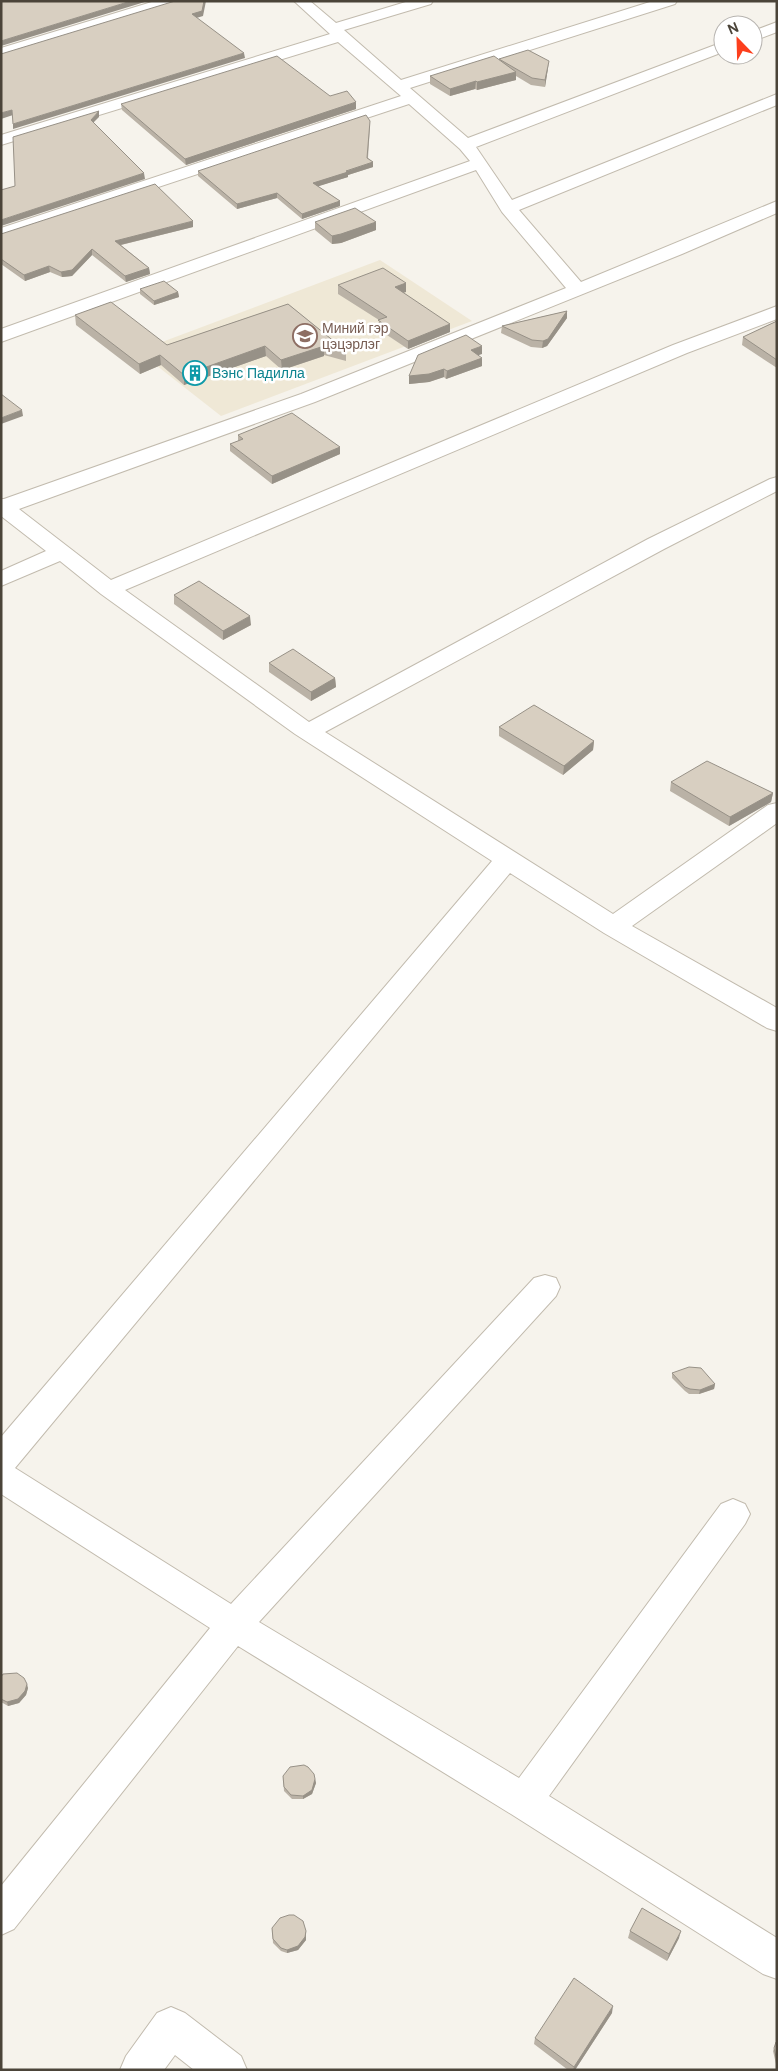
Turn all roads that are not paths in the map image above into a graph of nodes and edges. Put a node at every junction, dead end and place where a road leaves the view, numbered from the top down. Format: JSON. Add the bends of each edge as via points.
{"nodes":[{"id":1,"x":172,"y":1,"type":"edge"},
{"id":2,"x":301,"y":1,"type":"edge"},
{"id":3,"x":426,"y":1,"type":"edge"},
{"id":4,"x":670,"y":1,"type":"edge"},
{"id":5,"x":777,"y":27,"type":"edge"},
{"id":6,"x":336,"y":32,"type":"junction"},
{"id":7,"x":763,"y":32,"type":"edge"},
{"id":8,"x":713,"y":52,"type":"edge"},
{"id":9,"x":1,"y":54,"type":"edge"},
{"id":10,"x":398,"y":86,"type":"junction"},
{"id":11,"x":412,"y":98,"type":"junction"},
{"id":12,"x":777,"y":99,"type":"edge"},
{"id":13,"x":1,"y":140,"type":"edge"},
{"id":14,"x":466,"y":144,"type":"junction"},
{"id":15,"x":480,"y":163,"type":"junction"},
{"id":16,"x":777,"y":206,"type":"edge"},
{"id":17,"x":508,"y":208,"type":"junction"},
{"id":18,"x":1,"y":234,"type":"edge"},
{"id":19,"x":577,"y":289,"type":"junction"},
{"id":20,"x":777,"y":312,"type":"edge"},
{"id":21,"x":1,"y":336,"type":"edge"},
{"id":22,"x":777,"y":483,"type":"edge"},
{"id":23,"x":2,"y":506,"type":"edge"},
{"id":24,"x":62,"y":552,"type":"junction"},
{"id":25,"x":25,"y":568,"type":"junction"},
{"id":26,"x":1,"y":579,"type":"edge"},
{"id":27,"x":109,"y":589,"type":"junction"},
{"id":28,"x":1,"y":591,"type":"edge"},
{"id":29,"x":308,"y":732,"type":"junction"},
{"id":30,"x":777,"y":811,"type":"edge"},
{"id":31,"x":508,"y":859,"type":"junction"},
{"id":32,"x":613,"y":927,"type":"junction"},
{"id":33,"x":777,"y":1021,"type":"edge"},
{"id":34,"x":545,"y":1287,"type":"dead end"},
{"id":35,"x":1,"y":1461,"type":"edge"},
{"id":36,"x":1,"y":1476,"type":"edge"},
{"id":37,"x":733,"y":1514,"type":"dead end"},
{"id":38,"x":234,"y":1625,"type":"junction"},
{"id":39,"x":524,"y":1801,"type":"junction"},
{"id":40,"x":1,"y":1916,"type":"edge"},
{"id":41,"x":777,"y":1960,"type":"edge"},
{"id":42,"x":140,"y":2070,"type":"edge"},
{"id":43,"x":227,"y":2070,"type":"edge"}],
"edges":[{"from":1,"to":9,"type":"street"},
{"from":2,"to":6,"type":"street"},
{"from":3,"to":6,"type":"street"},
{"from":4,"to":10,"type":"street"},
{"from":5,"to":7,"type":"street"},
{"from":6,"to":10,"type":"street"},
{"from":6,"to":13,"type":"street"},
{"from":8,"to":14,"type":"street"},
{"from":10,"to":11,"type":"street"},
{"from":11,"to":14,"type":"street"},
{"from":11,"to":18,"type":"street"},
{"from":12,"to":17,"type":"street"},
{"from":14,"to":15,"type":"street"},
{"from":15,"to":17,"type":"street"},
{"from":15,"to":21,"type":"street"},
{"from":16,"to":19,"type":"street"},
{"from":17,"to":19,"type":"street"},
{"from":19,"to":23,"type":"street","via":[[308,398]]},
{"from":20,"to":27,"type":"street","via":[[680,348]]},
{"from":22,"to":29,"type":"street","via":[[656,544]]},
{"from":23,"to":24,"type":"street"},
{"from":24,"to":25,"type":"street"},
{"from":24,"to":27,"type":"street"},
{"from":25,"to":26,"type":"street"},
{"from":25,"to":28,"type":"street"},
{"from":27,"to":29,"type":"street"},
{"from":29,"to":31,"type":"street"},
{"from":30,"to":32,"type":"street"},
{"from":31,"to":32,"type":"street"},
{"from":31,"to":35,"type":"street"},
{"from":32,"to":33,"type":"street"},
{"from":34,"to":38,"type":"street"},
{"from":36,"to":38,"type":"street"},
{"from":37,"to":39,"type":"street"},
{"from":38,"to":39,"type":"street"},
{"from":38,"to":40,"type":"street"},
{"from":39,"to":41,"type":"street"},
{"from":42,"to":43,"type":"street","via":[[171,2027]]}]}
